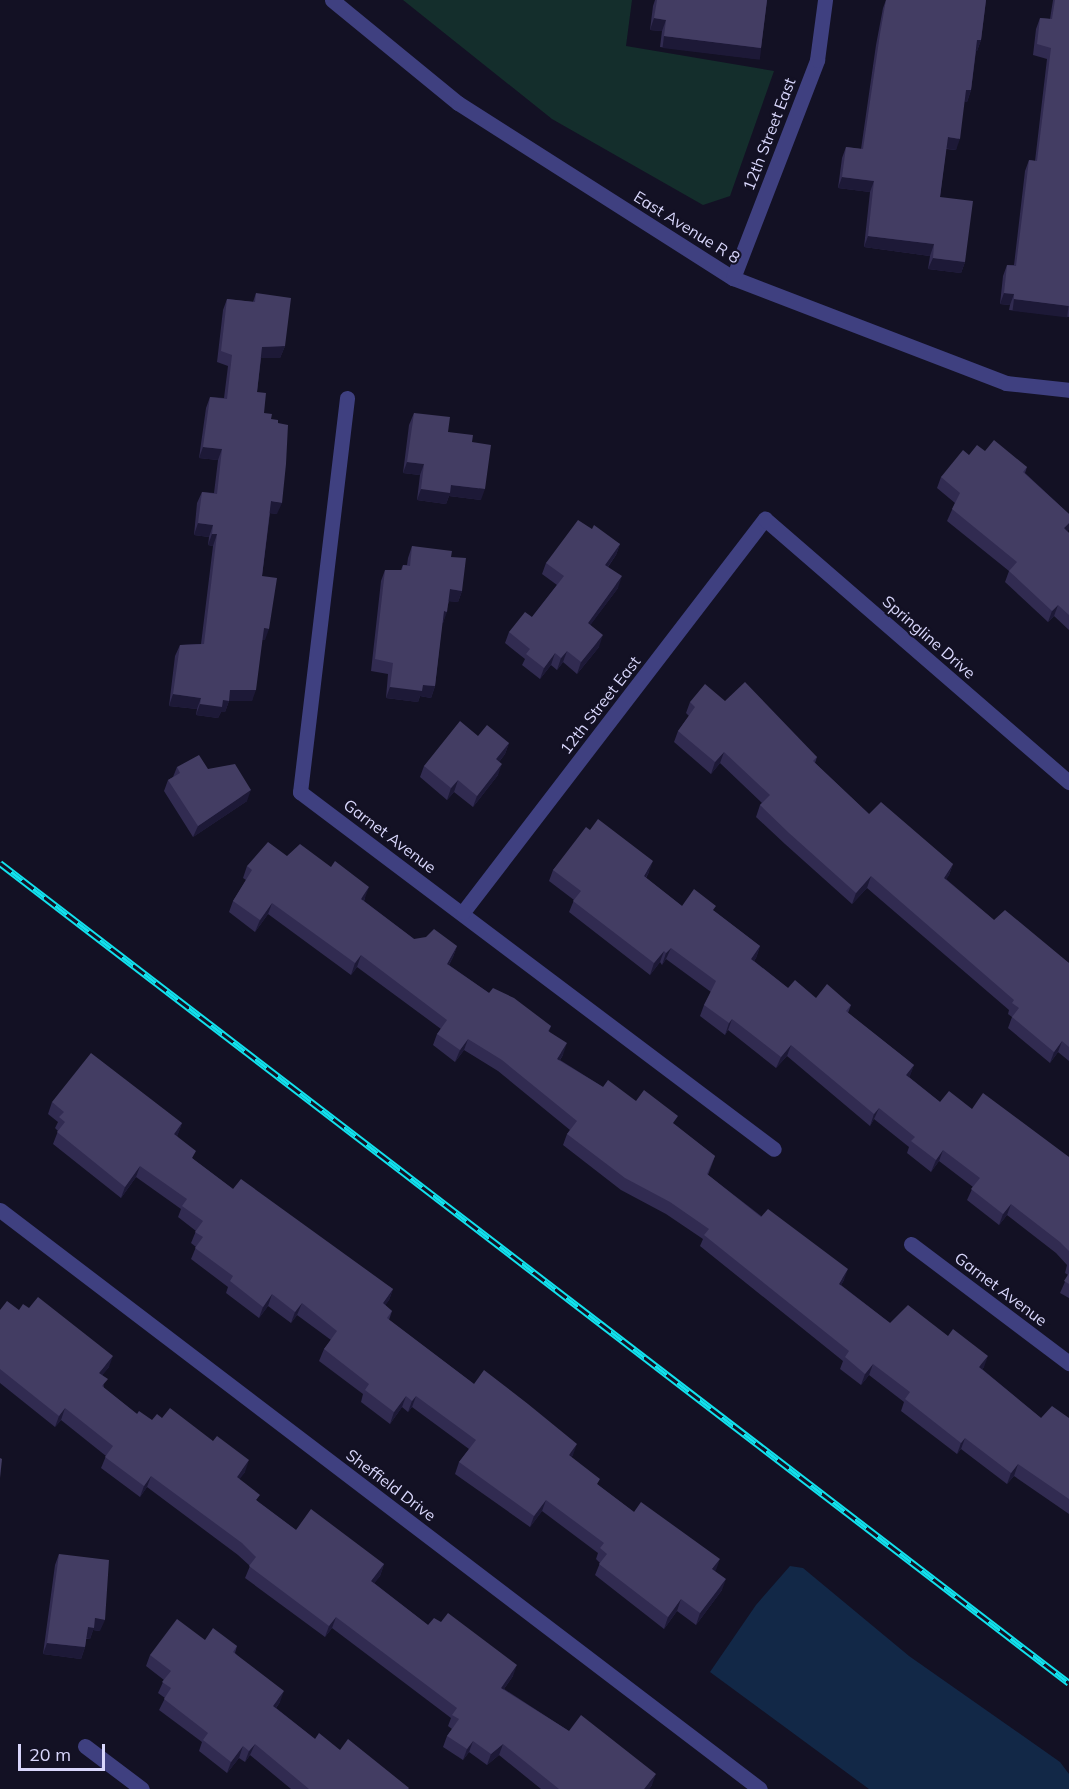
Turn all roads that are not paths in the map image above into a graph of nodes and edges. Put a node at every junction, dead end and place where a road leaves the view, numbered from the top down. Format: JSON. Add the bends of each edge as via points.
{"nodes":[{"id":1,"x":332,"y":0,"type":"edge"},
{"id":2,"x":825,"y":0,"type":"edge"},
{"id":3,"x":734,"y":278,"type":"junction"},
{"id":4,"x":1069,"y":390,"type":"edge"},
{"id":5,"x":348,"y":398,"type":"dead end"},
{"id":6,"x":765,"y":519,"type":"joint"},
{"id":7,"x":1069,"y":782,"type":"edge"},
{"id":8,"x":463,"y":912,"type":"junction"},
{"id":9,"x":774,"y":1149,"type":"dead end"},
{"id":10,"x":0,"y":1210,"type":"edge"},
{"id":11,"x":911,"y":1244,"type":"dead end"},
{"id":12,"x":1069,"y":1364,"type":"edge"},
{"id":13,"x":85,"y":1746,"type":"dead end"},
{"id":14,"x":142,"y":1789,"type":"edge"},
{"id":15,"x":760,"y":1789,"type":"edge"}],
"edges":[{"from":1,"to":3,"type":"street","name":"East Avenue R 8","via":[[458,103]]},
{"from":2,"to":3,"type":"street","name":"12th Street East","via":[[817,60]]},
{"from":3,"to":4,"type":"street","name":"East Avenue R 8","via":[[1006,383]]},
{"from":5,"to":8,"type":"street","name":"Garnet Avenue","via":[[300,792]]},
{"from":6,"to":7,"type":"street","name":"Springline Drive"},
{"from":6,"to":8,"type":"street","name":"12th Street East"},
{"from":8,"to":9,"type":"street","name":"Garnet Avenue"},
{"from":10,"to":15,"type":"street","name":"Sheffield Drive"},
{"from":11,"to":12,"type":"street","name":"Garnet Avenue"},
{"from":13,"to":14,"type":"street"}]}
